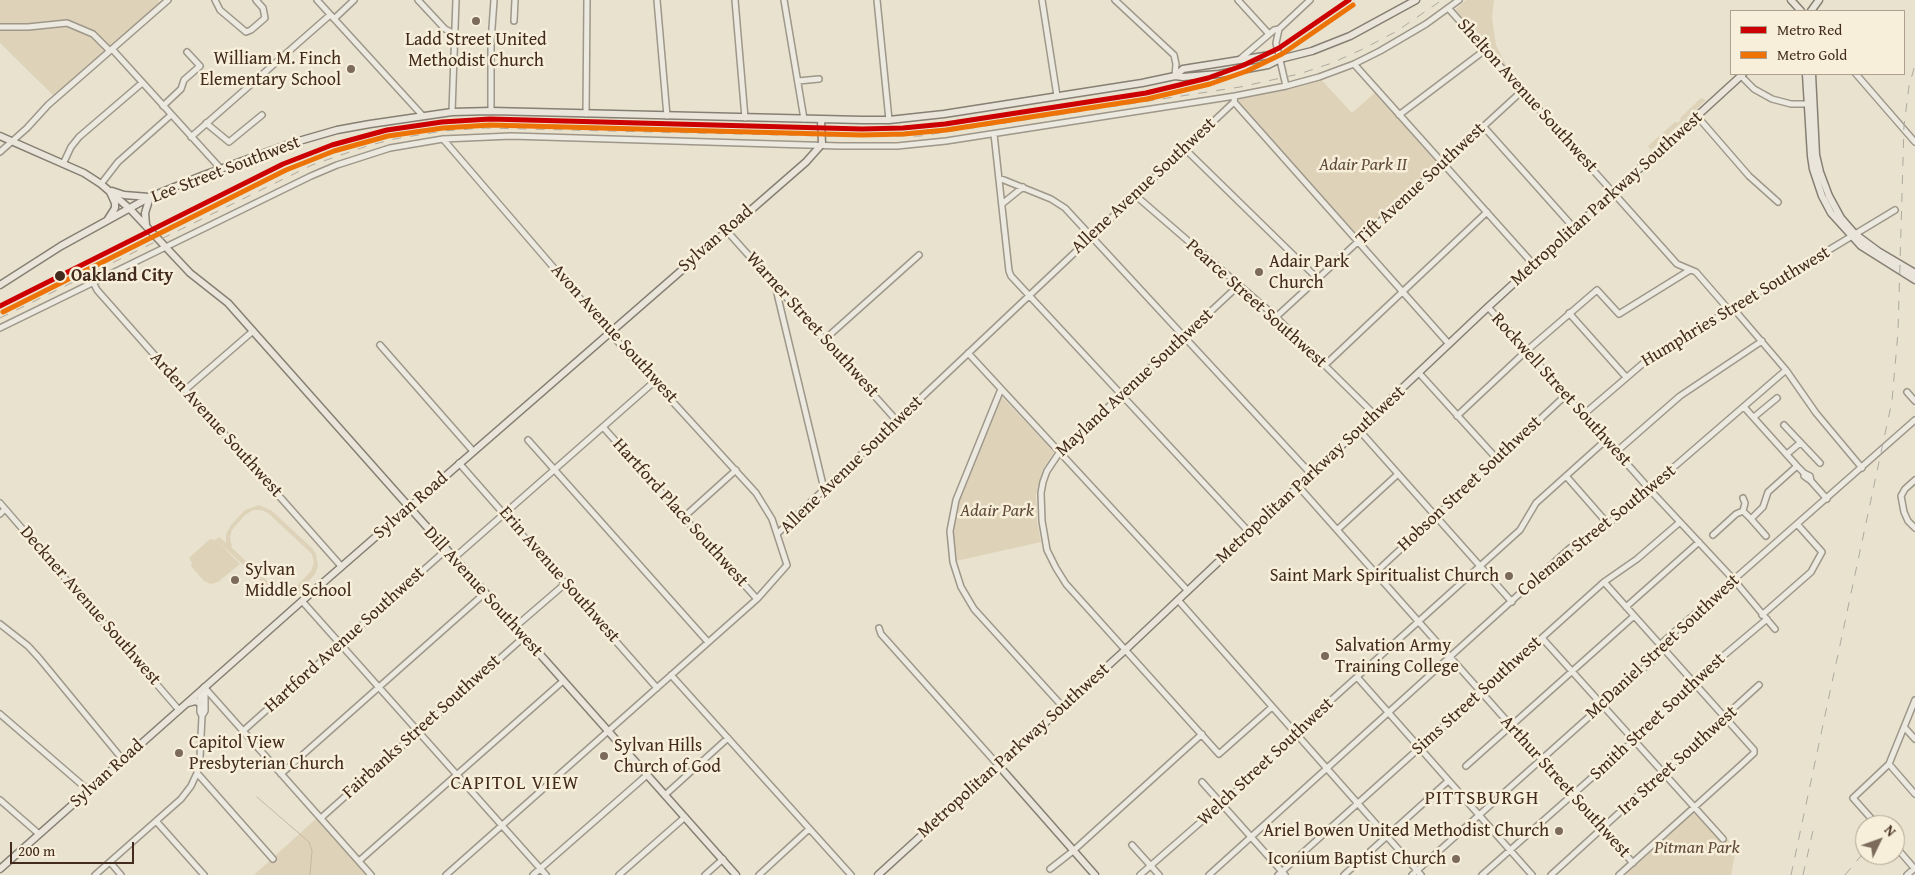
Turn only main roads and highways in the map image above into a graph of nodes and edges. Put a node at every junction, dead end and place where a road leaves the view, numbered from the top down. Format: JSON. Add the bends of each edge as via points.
{"nodes":[{"id":1,"x":1416,"y":0,"type":"edge"},
{"id":2,"x":1791,"y":0,"type":"edge"},
{"id":3,"x":1820,"y":0,"type":"edge"},
{"id":4,"x":1800,"y":10,"type":"edge"},
{"id":5,"x":1812,"y":10,"type":"edge"},
{"id":6,"x":1280,"y":59,"type":"junction"},
{"id":7,"x":1742,"y":75,"type":"edge"},
{"id":8,"x":1806,"y":75,"type":"edge"},
{"id":9,"x":1812,"y":75,"type":"edge"},
{"id":10,"x":1176,"y":76,"type":"junction"},
{"id":11,"x":1811,"y":104,"type":"junction"},
{"id":12,"x":821,"y":120,"type":"junction"},
{"id":13,"x":0,"y":136,"type":"edge"},
{"id":14,"x":108,"y":189,"type":"junction"},
{"id":15,"x":150,"y":197,"type":"junction"},
{"id":16,"x":130,"y":209,"type":"junction"},
{"id":17,"x":103,"y":224,"type":"junction"},
{"id":18,"x":146,"y":226,"type":"junction"},
{"id":19,"x":1853,"y":236,"type":"junction"},
{"id":20,"x":1915,"y":273,"type":"edge"},
{"id":21,"x":1915,"y":280,"type":"edge"},
{"id":22,"x":0,"y":285,"type":"edge"},
{"id":23,"x":409,"y":508,"type":"junction"},
{"id":24,"x":187,"y":703,"type":"junction"},
{"id":25,"x":203,"y":706,"type":"road end"},
{"id":26,"x":999,"y":766,"type":"junction"},
{"id":27,"x":0,"y":868,"type":"edge"},
{"id":28,"x":736,"y":875,"type":"edge"},
{"id":29,"x":878,"y":875,"type":"edge"},
{"id":30,"x":1095,"y":875,"type":"edge"}],
"edges":[{"from":1,"to":6,"type":"main road","name":"Lee Street Southwest","via":[[1350,36]]},
{"from":2,"to":4,"type":"main road"},
{"from":3,"to":5,"type":"main road"},
{"from":6,"to":10,"type":"main road","name":"Lee Street Southwest","via":[[1268,65],[1219,74]]},
{"from":6,"to":10,"type":"main road","via":[[1270,55],[1189,68]]},
{"from":7,"to":26,"type":"main road","name":"Metropolitan Parkway Southwest","via":[[1449,344]]},
{"from":8,"to":11,"type":"main road"},
{"from":9,"to":11,"type":"main road"},
{"from":10,"to":12,"type":"main road","name":"Lee Street Southwest","via":[[944,114],[889,120]]},
{"from":11,"to":19,"type":"main road","via":[[1812,162],[1822,196],[1831,213]]},
{"from":12,"to":15,"type":"main road","name":"Lee Street Southwest","via":[[491,111],[422,115],[337,130],[292,143]]},
{"from":12,"to":23,"type":"main road","name":"Sylvan Road","via":[[822,144],[806,162]]},
{"from":13,"to":14,"type":"main road","via":[[63,164]]},
{"from":14,"to":15,"type":"main road","via":[[124,195]]},
{"from":14,"to":16,"type":"main road","name":"Dill Avenue Southwest"},
{"from":14,"to":17,"type":"main road","via":[[114,208]]},
{"from":15,"to":16,"type":"main road","name":"Lee Street Southwest"},
{"from":15,"to":18,"type":"main road","via":[[144,213]]},
{"from":16,"to":17,"type":"main road","name":"Lee Street Southwest"},
{"from":16,"to":18,"type":"main road","name":"Dill Avenue Southwest"},
{"from":17,"to":22,"type":"main road","name":"Lee Street Southwest","via":[[60,246]]},
{"from":18,"to":23,"type":"main road","name":"Dill Avenue Southwest","via":[[190,273],[228,303]]},
{"from":19,"to":20,"type":"main road"},
{"from":19,"to":21,"type":"main road","via":[[1874,256]]},
{"from":23,"to":24,"type":"main road","name":"Sylvan Road"},
{"from":23,"to":28,"type":"main road","name":"Dill Avenue Southwest"},
{"from":24,"to":25,"type":"main road","via":[[194,701]]},
{"from":24,"to":27,"type":"main road","name":"Sylvan Road"},
{"from":26,"to":29,"type":"main road","name":"Metropolitan Parkway Southwest"},
{"from":26,"to":30,"type":"main road"}]}
